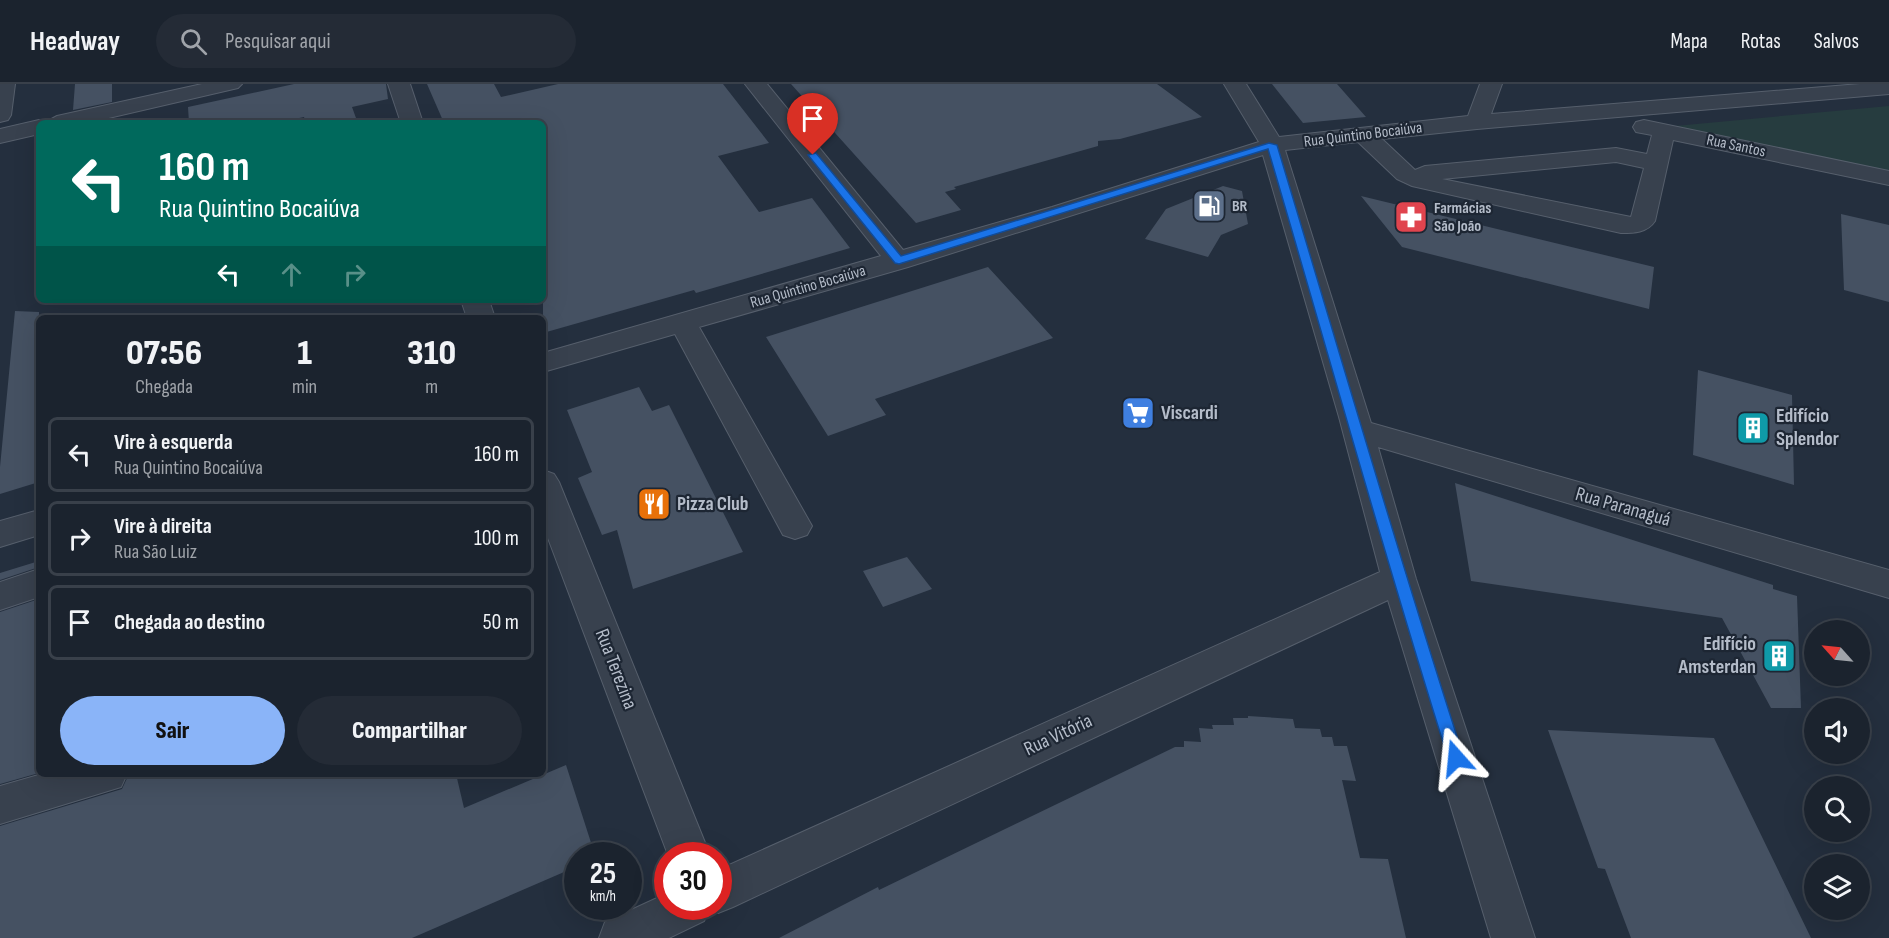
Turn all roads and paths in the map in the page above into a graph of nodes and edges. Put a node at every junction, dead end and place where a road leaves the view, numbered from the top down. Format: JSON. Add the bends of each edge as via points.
{"nodes":[{"id":1,"x":4,"y":84,"type":"edge"},
{"id":2,"x":231,"y":84,"type":"edge"},
{"id":3,"x":399,"y":84,"type":"edge"},
{"id":4,"x":756,"y":84,"type":"edge"},
{"id":5,"x":1235,"y":84,"type":"edge"},
{"id":6,"x":1491,"y":84,"type":"edge"},
{"id":7,"x":1889,"y":88,"type":"edge"},
{"id":8,"x":1582,"y":114,"type":"junction"},
{"id":9,"x":0,"y":115,"type":"edge"},
{"id":10,"x":70,"y":120,"type":"edge"},
{"id":11,"x":411,"y":120,"type":"edge"},
{"id":12,"x":1477,"y":122,"type":"junction"},
{"id":13,"x":36,"y":128,"type":"edge"},
{"id":14,"x":1664,"y":131,"type":"junction"},
{"id":15,"x":1364,"y":135,"type":"junction"},
{"id":16,"x":0,"y":136,"type":"edge"},
{"id":17,"x":1272,"y":145,"type":"junction"},
{"id":18,"x":1656,"y":164,"type":"junction"},
{"id":19,"x":1405,"y":174,"type":"junction"},
{"id":20,"x":1889,"y":178,"type":"edge"},
{"id":21,"x":899,"y":261,"type":"junction"},
{"id":22,"x":683,"y":323,"type":"junction"},
{"id":23,"x":546,"y":362,"type":"edge"},
{"id":24,"x":1357,"y":430,"type":"junction"},
{"id":25,"x":546,"y":490,"type":"edge"},
{"id":26,"x":36,"y":523,"type":"edge"},
{"id":27,"x":795,"y":526,"type":"dead end"},
{"id":28,"x":0,"y":534,"type":"edge"},
{"id":29,"x":1398,"y":579,"type":"junction"},
{"id":30,"x":36,"y":584,"type":"edge"},
{"id":31,"x":1889,"y":584,"type":"edge"},
{"id":32,"x":0,"y":596,"type":"edge"},
{"id":33,"x":97,"y":777,"type":"edge"},
{"id":34,"x":0,"y":805,"type":"edge"},
{"id":35,"x":684,"y":842,"type":"edge"},
{"id":36,"x":732,"y":886,"type":"edge"},
{"id":37,"x":659,"y":920,"type":"edge"},
{"id":38,"x":621,"y":938,"type":"edge"},
{"id":39,"x":1513,"y":938,"type":"edge"}],
"edges":[{"from":1,"to":9,"type":"street"},
{"from":2,"to":10,"type":"street"},
{"from":3,"to":11,"type":"street"},
{"from":4,"to":21,"type":"street"},
{"from":5,"to":17,"type":"street"},
{"from":6,"to":12,"type":"street"},
{"from":7,"to":8,"type":"street","name":"Rua Quintino Bocaiúva"},
{"from":8,"to":12,"type":"street","name":"Rua Quintino Bocaiúva"},
{"from":8,"to":14,"type":"street","name":"Rua Santos"},
{"from":12,"to":15,"type":"street","name":"Rua Quintino Bocaiúva"},
{"from":13,"to":16,"type":"street"},
{"from":14,"to":18,"type":"street"},
{"from":14,"to":20,"type":"street","name":"Rua Santos"},
{"from":15,"to":17,"type":"street","name":"Rua Quintino Bocaiúva"},
{"from":15,"to":19,"type":"street"},
{"from":17,"to":21,"type":"street","name":"Rua Quintino Bocaiúva"},
{"from":17,"to":24,"type":"street"},
{"from":18,"to":19,"type":"street","via":[[1616,156]]},
{"from":18,"to":19,"type":"street","via":[[1642,221],[1636,225],[1420,181]]},
{"from":21,"to":22,"type":"street","name":"Rua Quintino Bocaiúva"},
{"from":22,"to":23,"type":"street","name":"Rua Quintino Bocaiúva"},
{"from":22,"to":27,"type":"street"},
{"from":24,"to":29,"type":"street"},
{"from":24,"to":31,"type":"street","name":"Rua Paranaguá"},
{"from":25,"to":35,"type":"street","name":"Rua Terezina"},
{"from":26,"to":28,"type":"street"},
{"from":29,"to":36,"type":"street","name":"Rua Vitória"},
{"from":29,"to":39,"type":"street"},
{"from":30,"to":32,"type":"street"},
{"from":33,"to":34,"type":"street"},
{"from":37,"to":38,"type":"street"}]}
